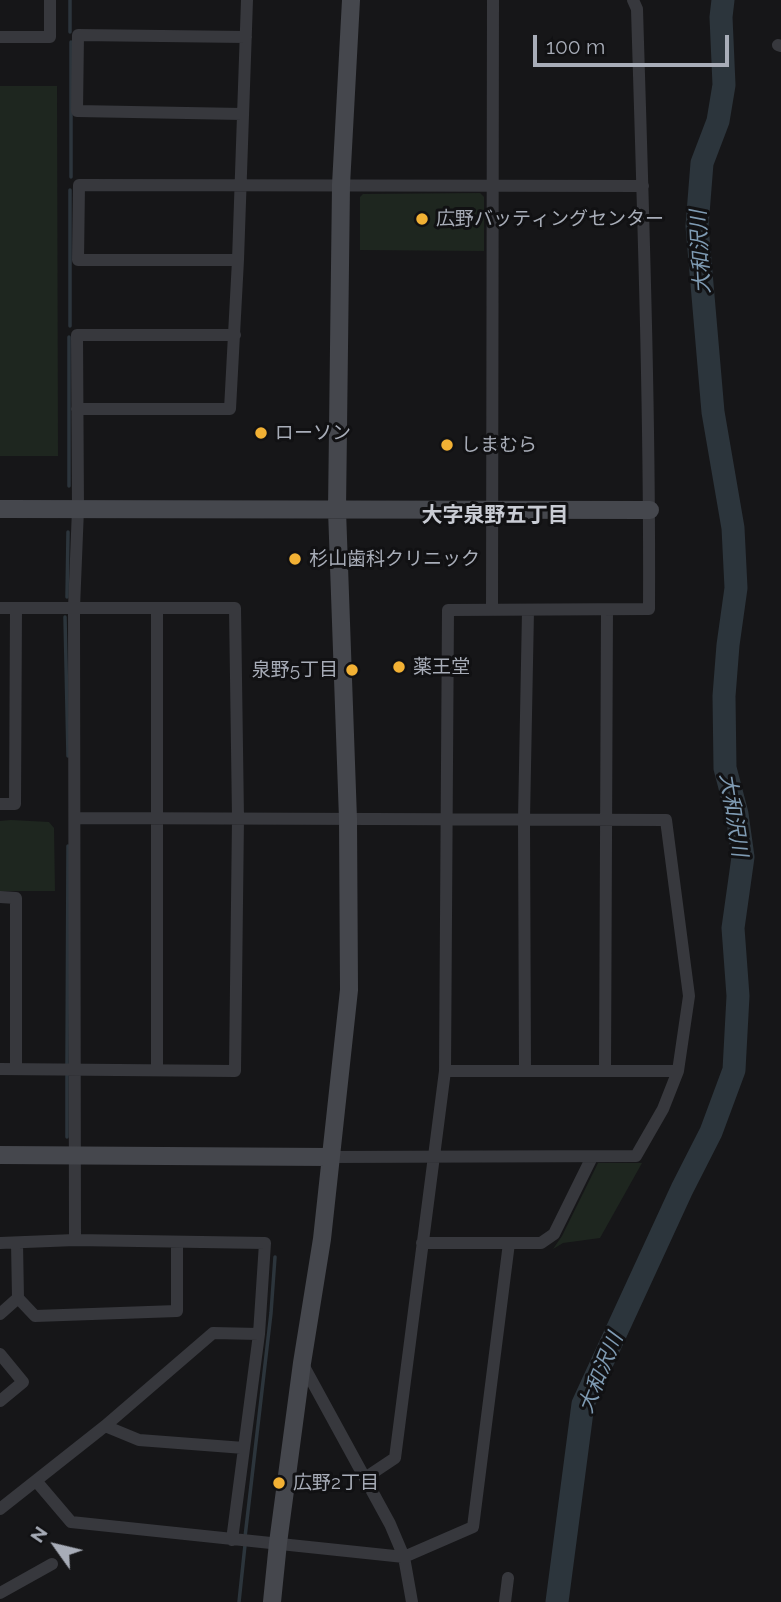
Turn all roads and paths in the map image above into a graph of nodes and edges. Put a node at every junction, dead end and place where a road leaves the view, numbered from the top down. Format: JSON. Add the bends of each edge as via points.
{"nodes":[{"id":1,"x":50,"y":0,"type":"edge"},
{"id":2,"x":247,"y":0,"type":"edge"},
{"id":3,"x":351,"y":0,"type":"edge"},
{"id":4,"x":493,"y":0,"type":"edge"},
{"id":5,"x":634,"y":0,"type":"edge"},
{"id":6,"x":0,"y":37,"type":"edge"},
{"id":7,"x":246,"y":37,"type":"junction"},
{"id":8,"x":242,"y":114,"type":"junction"},
{"id":9,"x":241,"y":185,"type":"junction"},
{"id":10,"x":341,"y":186,"type":"junction"},
{"id":11,"x":643,"y":186,"type":"junction"},
{"id":12,"x":493,"y":187,"type":"junction"},
{"id":13,"x":238,"y":260,"type":"junction"},
{"id":14,"x":235,"y":335,"type":"junction"},
{"id":15,"x":77,"y":409,"type":"junction"},
{"id":16,"x":0,"y":509,"type":"edge"},
{"id":17,"x":78,"y":509,"type":"junction"},
{"id":18,"x":337,"y":510,"type":"junction"},
{"id":19,"x":491,"y":510,"type":"junction"},
{"id":20,"x":650,"y":510,"type":"junction"},
{"id":21,"x":0,"y":608,"type":"edge"},
{"id":22,"x":16,"y":608,"type":"junction"},
{"id":23,"x":74,"y":608,"type":"junction"},
{"id":24,"x":156,"y":608,"type":"junction"},
{"id":25,"x":492,"y":608,"type":"junction"},
{"id":26,"x":607,"y":610,"type":"junction"},
{"id":27,"x":528,"y":611,"type":"junction"},
{"id":28,"x":0,"y":804,"type":"edge"},
{"id":29,"x":76,"y":818,"type":"junction"},
{"id":30,"x":157,"y":818,"type":"junction"},
{"id":31,"x":238,"y":818,"type":"junction"},
{"id":32,"x":446,"y":818,"type":"junction"},
{"id":33,"x":348,"y":819,"type":"junction"},
{"id":34,"x":524,"y":819,"type":"junction"},
{"id":35,"x":605,"y":820,"type":"junction"},
{"id":36,"x":0,"y":897,"type":"edge"},
{"id":37,"x":0,"y":1069,"type":"edge"},
{"id":38,"x":16,"y":1069,"type":"junction"},
{"id":39,"x":157,"y":1069,"type":"junction"},
{"id":40,"x":76,"y":1071,"type":"junction"},
{"id":41,"x":444,"y":1071,"type":"junction"},
{"id":42,"x":525,"y":1071,"type":"junction"},
{"id":43,"x":605,"y":1071,"type":"junction"},
{"id":44,"x":678,"y":1071,"type":"junction"},
{"id":45,"x":0,"y":1155,"type":"edge"},
{"id":46,"x":75,"y":1156,"type":"junction"},
{"id":47,"x":329,"y":1157,"type":"junction"},
{"id":48,"x":435,"y":1157,"type":"junction"},
{"id":49,"x":592,"y":1157,"type":"junction"},
{"id":50,"x":75,"y":1240,"type":"junction"},
{"id":51,"x":0,"y":1243,"type":"edge"},
{"id":52,"x":177,"y":1243,"type":"junction"},
{"id":53,"x":422,"y":1243,"type":"junction"},
{"id":54,"x":509,"y":1243,"type":"junction"},
{"id":55,"x":17,"y":1244,"type":"junction"},
{"id":56,"x":18,"y":1298,"type":"junction"},
{"id":57,"x":0,"y":1314,"type":"edge"},
{"id":58,"x":259,"y":1334,"type":"junction"},
{"id":59,"x":0,"y":1354,"type":"edge"},
{"id":60,"x":302,"y":1363,"type":"junction"},
{"id":61,"x":0,"y":1401,"type":"edge"},
{"id":62,"x":105,"y":1426,"type":"junction"},
{"id":63,"x":244,"y":1448,"type":"junction"},
{"id":64,"x":365,"y":1478,"type":"junction"},
{"id":65,"x":37,"y":1482,"type":"junction"},
{"id":66,"x":0,"y":1509,"type":"edge"},
{"id":67,"x":232,"y":1540,"type":"junction"},
{"id":68,"x":278,"y":1544,"type":"junction"},
{"id":69,"x":404,"y":1557,"type":"junction"},
{"id":70,"x":52,"y":1564,"type":"dead end"},
{"id":71,"x":508,"y":1578,"type":"dead end"},
{"id":72,"x":0,"y":1593,"type":"edge"},
{"id":73,"x":272,"y":1602,"type":"edge"},
{"id":74,"x":412,"y":1602,"type":"edge"},
{"id":75,"x":505,"y":1602,"type":"edge"}],
"edges":[{"from":1,"to":6,"type":"street","via":[[50,37]]},
{"from":2,"to":7,"type":"street"},
{"from":3,"to":10,"type":"street"},
{"from":4,"to":12,"type":"street"},
{"from":5,"to":11,"type":"street"},
{"from":7,"to":8,"type":"street"},
{"from":7,"to":8,"type":"street","via":[[78,35],[77,111]]},
{"from":8,"to":9,"type":"street"},
{"from":9,"to":10,"type":"street"},
{"from":9,"to":13,"type":"street"},
{"from":9,"to":13,"type":"street","via":[[79,185],[78,260]]},
{"from":10,"to":12,"type":"street"},
{"from":10,"to":18,"type":"street"},
{"from":11,"to":12,"type":"street"},
{"from":11,"to":20,"type":"street"},
{"from":12,"to":19,"type":"street"},
{"from":13,"to":14,"type":"street"},
{"from":14,"to":15,"type":"street","via":[[230,409]]},
{"from":14,"to":15,"type":"street","via":[[77,335]]},
{"from":15,"to":17,"type":"street"},
{"from":16,"to":17,"type":"street"},
{"from":17,"to":18,"type":"street"},
{"from":17,"to":23,"type":"street"},
{"from":18,"to":19,"type":"street"},
{"from":18,"to":33,"type":"street"},
{"from":19,"to":20,"type":"street"},
{"from":19,"to":25,"type":"street"},
{"from":20,"to":26,"type":"street","via":[[649,609]]},
{"from":21,"to":22,"type":"street"},
{"from":22,"to":23,"type":"street"},
{"from":22,"to":28,"type":"street","via":[[15,804]]},
{"from":23,"to":24,"type":"street"},
{"from":23,"to":29,"type":"street"},
{"from":24,"to":30,"type":"street"},
{"from":24,"to":31,"type":"street","via":[[235,608]]},
{"from":25,"to":27,"type":"street"},
{"from":25,"to":32,"type":"street","via":[[448,610]]},
{"from":26,"to":27,"type":"street"},
{"from":26,"to":35,"type":"street"},
{"from":27,"to":34,"type":"street"},
{"from":29,"to":30,"type":"street"},
{"from":29,"to":40,"type":"street"},
{"from":30,"to":31,"type":"street"},
{"from":30,"to":39,"type":"street"},
{"from":31,"to":33,"type":"street"},
{"from":31,"to":39,"type":"street","via":[[235,1070]]},
{"from":32,"to":33,"type":"street"},
{"from":32,"to":34,"type":"street"},
{"from":32,"to":41,"type":"street"},
{"from":33,"to":47,"type":"street","via":[[349,990]]},
{"from":34,"to":35,"type":"street"},
{"from":34,"to":42,"type":"street"},
{"from":35,"to":43,"type":"street"},
{"from":35,"to":44,"type":"street","via":[[666,820],[689,996]]},
{"from":36,"to":38,"type":"street","via":[[16,898]]},
{"from":37,"to":38,"type":"street"},
{"from":38,"to":40,"type":"street"},
{"from":39,"to":40,"type":"street"},
{"from":40,"to":46,"type":"street"},
{"from":41,"to":42,"type":"street"},
{"from":41,"to":48,"type":"street"},
{"from":42,"to":43,"type":"street"},
{"from":43,"to":44,"type":"street"},
{"from":44,"to":49,"type":"street","via":[[636,1156]]},
{"from":45,"to":46,"type":"street"},
{"from":46,"to":47,"type":"street"},
{"from":46,"to":50,"type":"street"},
{"from":47,"to":48,"type":"street"},
{"from":47,"to":60,"type":"street","via":[[322,1239]]},
{"from":48,"to":49,"type":"street"},
{"from":48,"to":53,"type":"street"},
{"from":49,"to":54,"type":"street","via":[[548,1241]]},
{"from":50,"to":52,"type":"street"},
{"from":50,"to":55,"type":"street"},
{"from":51,"to":55,"type":"street"},
{"from":52,"to":56,"type":"street","via":[[177,1311],[35,1316]]},
{"from":52,"to":58,"type":"street","via":[[265,1243]]},
{"from":53,"to":54,"type":"street"},
{"from":53,"to":64,"type":"street","via":[[395,1458]]},
{"from":54,"to":69,"type":"street","via":[[473,1527]]},
{"from":55,"to":56,"type":"street"},
{"from":56,"to":57,"type":"street"},
{"from":58,"to":62,"type":"street","via":[[213,1333]]},
{"from":58,"to":63,"type":"street"},
{"from":59,"to":61,"type":"street","via":[[23,1382]]},
{"from":60,"to":64,"type":"street"},
{"from":60,"to":68,"type":"street"},
{"from":62,"to":63,"type":"street","via":[[139,1440]]},
{"from":62,"to":65,"type":"street"},
{"from":63,"to":67,"type":"street"},
{"from":64,"to":69,"type":"street"},
{"from":65,"to":66,"type":"street"},
{"from":65,"to":67,"type":"street","via":[[71,1522]]},
{"from":67,"to":68,"type":"street"},
{"from":68,"to":69,"type":"street"},
{"from":68,"to":73,"type":"street"},
{"from":69,"to":74,"type":"street"},
{"from":70,"to":72,"type":"street"},
{"from":71,"to":75,"type":"street"}]}
